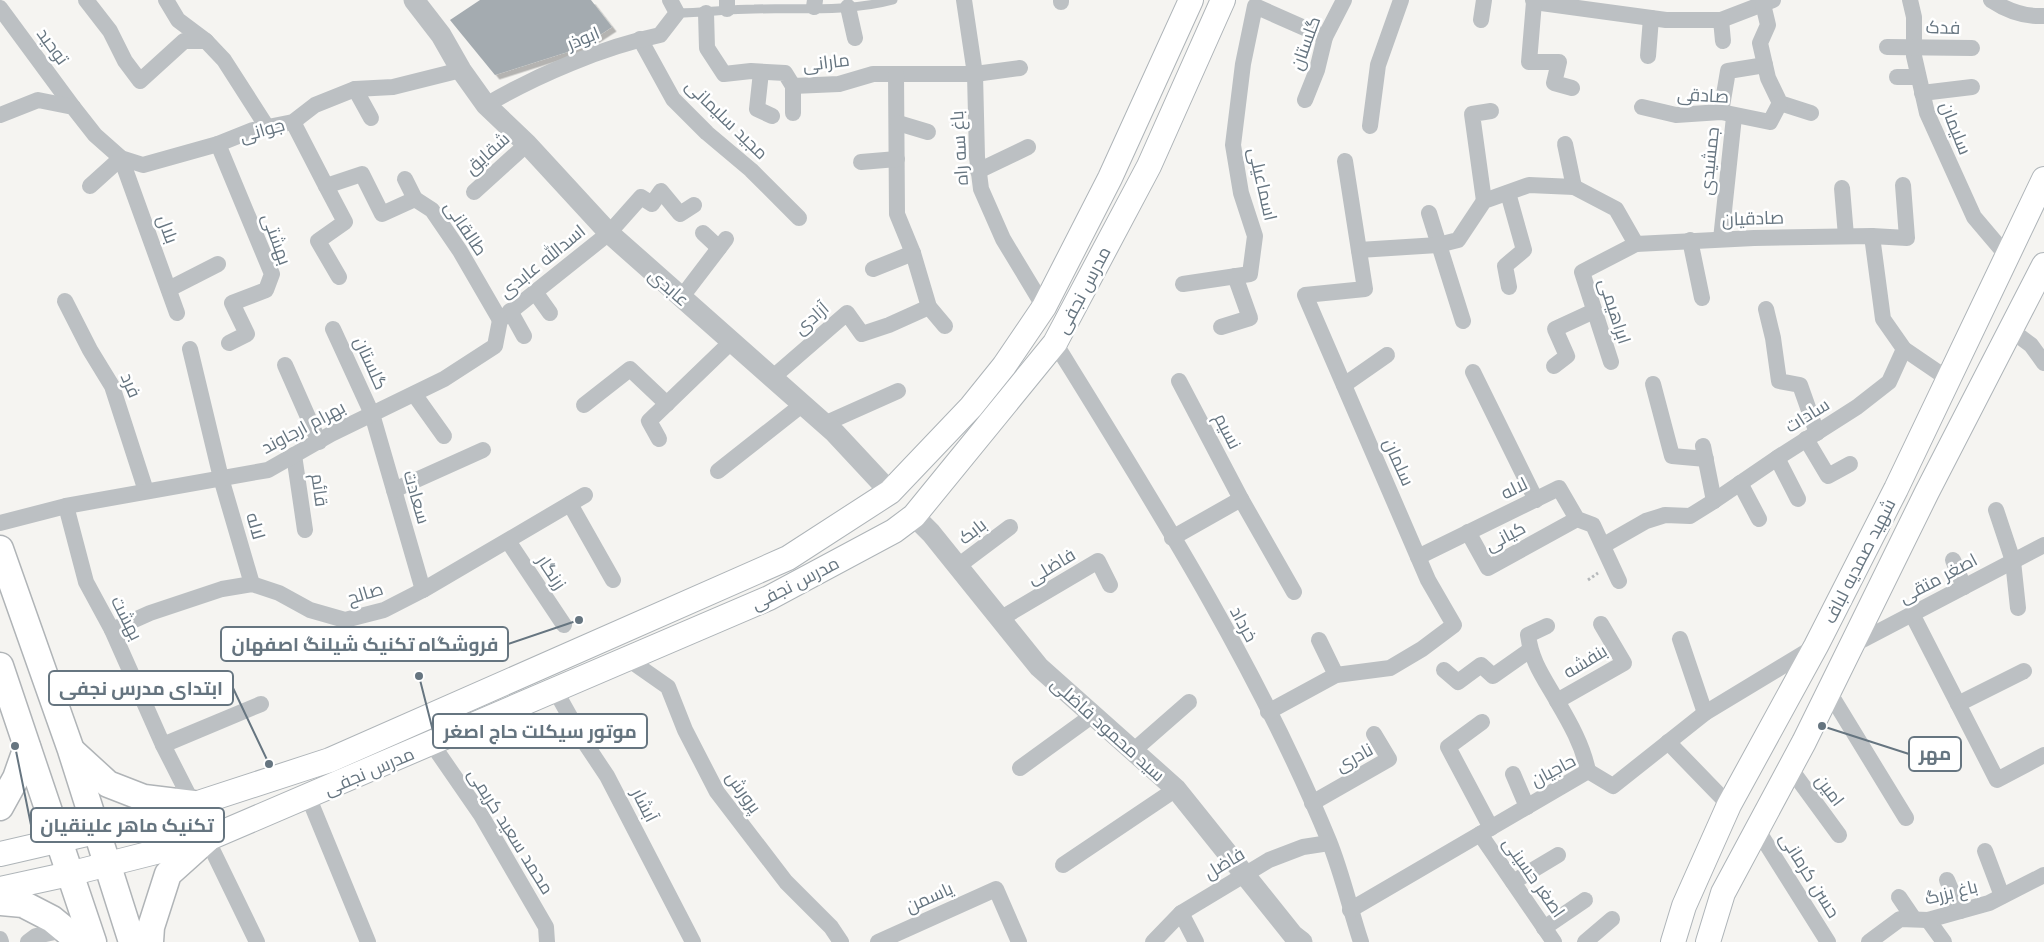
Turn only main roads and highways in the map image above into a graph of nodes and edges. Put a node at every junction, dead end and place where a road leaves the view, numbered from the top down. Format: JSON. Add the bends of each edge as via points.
{"nodes":[{"id":1,"x":1191,"y":0,"type":"edge"},
{"id":2,"x":1223,"y":0,"type":"edge"},
{"id":3,"x":1150,"y":87,"type":"junction"},
{"id":4,"x":1179,"y":98,"type":"junction"},
{"id":5,"x":2044,"y":179,"type":"edge"},
{"id":6,"x":2041,"y":278,"type":"edge"},
{"id":7,"x":0,"y":549,"type":"edge"},
{"id":8,"x":1844,"y":592,"type":"junction"},
{"id":9,"x":1871,"y":606,"type":"junction"},
{"id":10,"x":0,"y":666,"type":"edge"},
{"id":11,"x":448,"y":708,"type":"junction"},
{"id":12,"x":458,"y":733,"type":"junction"},
{"id":13,"x":26,"y":747,"type":"junction"},
{"id":14,"x":71,"y":750,"type":"junction"},
{"id":15,"x":193,"y":804,"type":"junction"},
{"id":16,"x":0,"y":806,"type":"edge"},
{"id":17,"x":97,"y":831,"type":"junction"},
{"id":18,"x":207,"y":839,"type":"junction"},
{"id":19,"x":59,"y":841,"type":"junction"},
{"id":20,"x":0,"y":854,"type":"edge"},
{"id":21,"x":109,"y":864,"type":"junction"},
{"id":22,"x":69,"y":874,"type":"junction"},
{"id":23,"x":0,"y":889,"type":"edge"},
{"id":24,"x":0,"y":902,"type":"edge"},
{"id":25,"x":72,"y":936,"type":"edge"},
{"id":26,"x":93,"y":942,"type":"edge"},
{"id":27,"x":132,"y":942,"type":"edge"},
{"id":28,"x":150,"y":942,"type":"edge"},
{"id":29,"x":1673,"y":942,"type":"edge"},
{"id":30,"x":1708,"y":942,"type":"edge"}],
"edges":[{"from":1,"to":3,"type":"main road","name":"مدرس نجفی"},
{"from":2,"to":4,"type":"main road","name":"مدرس نجفی"},
{"from":3,"to":4,"type":"main road"},
{"from":3,"to":11,"type":"main road","name":"مدرس نجفی","via":[[1110,178],[1044,307],[982,393],[890,492],[788,558]]},
{"from":4,"to":12,"type":"main road","name":"مدرس نجفی","via":[[1149,166],[1055,343],[914,516],[894,532],[769,598]]},
{"from":5,"to":8,"type":"main road","name":"شهید صمدیه لباف"},
{"from":6,"to":9,"type":"main road","name":"شهید صمدیه لباف","via":[[2011,330]]},
{"from":7,"to":14,"type":"main road"},
{"from":8,"to":9,"type":"main road"},
{"from":8,"to":29,"type":"main road","name":"شهید صمدیه لباف","via":[[1729,805],[1684,906]]},
{"from":9,"to":30,"type":"main road","name":"شهید صمدیه لباف","via":[[1790,768],[1723,892]]},
{"from":10,"to":13,"type":"main road"},
{"from":11,"to":12,"type":"main road"},
{"from":11,"to":15,"type":"main road","name":"مدرس نجفی","via":[[330,760]]},
{"from":12,"to":18,"type":"main road","name":"مدرس نجفی"},
{"from":13,"to":16,"type":"main road","via":[[16,778]]},
{"from":13,"to":19,"type":"main road"},
{"from":14,"to":15,"type":"main road","via":[[108,784],[144,798]]},
{"from":14,"to":17,"type":"main road"},
{"from":15,"to":17,"type":"main road","name":"مدرس نجفی","via":[[143,821]]},
{"from":17,"to":19,"type":"main road","name":"مدرس نجفی"},
{"from":17,"to":21,"type":"main road"},
{"from":18,"to":21,"type":"main road","name":"مدرس نجفی"},
{"from":18,"to":28,"type":"main road","via":[[168,874],[151,927]]},
{"from":19,"to":20,"type":"main road","name":"مدرس نجفی"},
{"from":19,"to":22,"type":"main road"},
{"from":21,"to":22,"type":"main road","name":"مدرس نجفی"},
{"from":21,"to":27,"type":"main road"},
{"from":22,"to":23,"type":"main road","name":"مدرس نجفی"},
{"from":22,"to":26,"type":"main road"},
{"from":24,"to":25,"type":"main road","via":[[23,904],[52,919]]}]}
